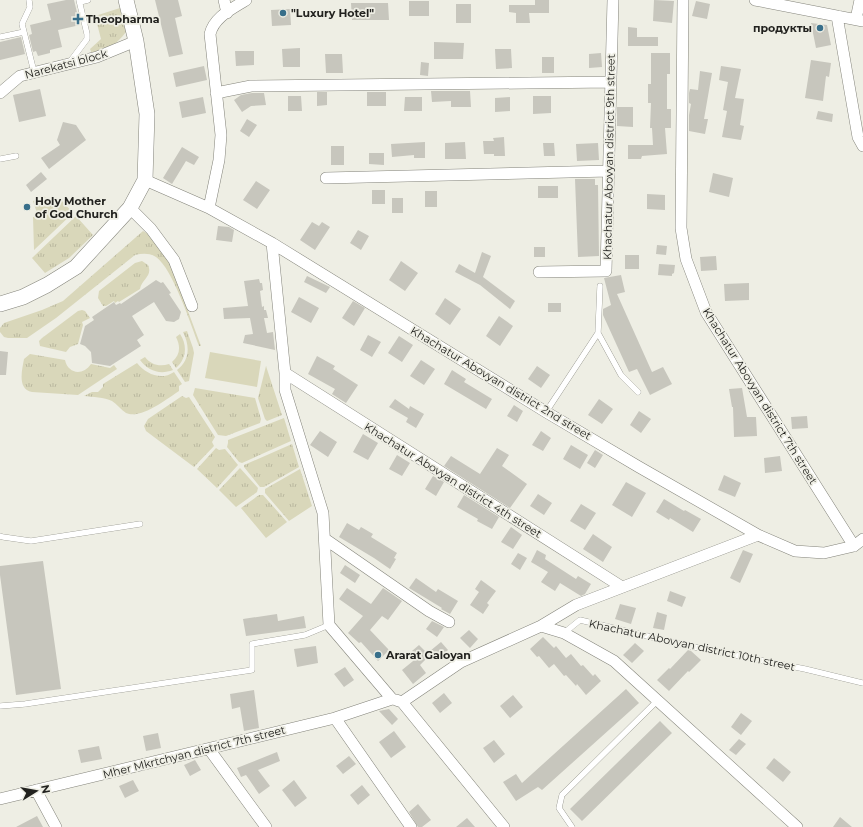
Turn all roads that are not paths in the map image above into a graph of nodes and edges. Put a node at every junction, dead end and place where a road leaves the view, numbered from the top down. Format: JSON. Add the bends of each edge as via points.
{"nodes":[{"id":1,"x":29,"y":0,"type":"edge"},
{"id":2,"x":88,"y":0,"type":"edge"},
{"id":3,"x":126,"y":0,"type":"edge"},
{"id":4,"x":224,"y":0,"type":"edge"},
{"id":5,"x":246,"y":0,"type":"edge"},
{"id":6,"x":613,"y":0,"type":"edge"},
{"id":7,"x":683,"y":0,"type":"edge"},
{"id":8,"x":755,"y":0,"type":"edge"},
{"id":9,"x":860,"y":0,"type":"edge"},
{"id":10,"x":80,"y":1,"type":"edge"},
{"id":11,"x":227,"y":13,"type":"junction"},
{"id":12,"x":837,"y":16,"type":"junction"},
{"id":13,"x":860,"y":20,"type":"edge"},
{"id":14,"x":24,"y":32,"type":"junction"},
{"id":15,"x":0,"y":38,"type":"edge"},
{"id":16,"x":136,"y":41,"type":"junction"},
{"id":17,"x":68,"y":64,"type":"junction"},
{"id":18,"x":34,"y":72,"type":"junction"},
{"id":19,"x":611,"y":82,"type":"junction"},
{"id":20,"x":0,"y":93,"type":"edge"},
{"id":21,"x":216,"y":93,"type":"junction"},
{"id":22,"x":863,"y":146,"type":"edge"},
{"id":23,"x":16,"y":156,"type":"dead end"},
{"id":24,"x":0,"y":159,"type":"edge"},
{"id":25,"x":609,"y":171,"type":"junction"},
{"id":26,"x":326,"y":178,"type":"dead end"},
{"id":27,"x":145,"y":180,"type":"junction"},
{"id":28,"x":130,"y":208,"type":"junction"},
{"id":29,"x":209,"y":208,"type":"junction"},
{"id":30,"x":272,"y":243,"type":"junction"},
{"id":31,"x":539,"y":272,"type":"dead end"},
{"id":32,"x":600,"y":286,"type":"dead end"},
{"id":33,"x":0,"y":304,"type":"edge"},
{"id":34,"x":192,"y":306,"type":"dead end"},
{"id":35,"x":598,"y":334,"type":"junction"},
{"id":36,"x":285,"y":373,"type":"junction"},
{"id":37,"x":638,"y":392,"type":"dead end"},
{"id":38,"x":546,"y":412,"type":"junction"},
{"id":39,"x":140,"y":524,"type":"dead end"},
{"id":40,"x":758,"y":535,"type":"junction"},
{"id":41,"x":0,"y":536,"type":"edge"},
{"id":42,"x":325,"y":539,"type":"junction"},
{"id":43,"x":863,"y":539,"type":"edge"},
{"id":44,"x":854,"y":546,"type":"junction"},
{"id":45,"x":622,"y":587,"type":"junction"},
{"id":46,"x":449,"y":622,"type":"dead end"},
{"id":47,"x":329,"y":625,"type":"junction"},
{"id":48,"x":541,"y":626,"type":"junction"},
{"id":49,"x":564,"y":633,"type":"junction"},
{"id":50,"x":863,"y":683,"type":"edge"},
{"id":51,"x":657,"y":700,"type":"junction"},
{"id":52,"x":397,"y":701,"type":"junction"},
{"id":53,"x":0,"y":706,"type":"edge"},
{"id":54,"x":335,"y":718,"type":"junction"},
{"id":55,"x":209,"y":749,"type":"junction"},
{"id":56,"x":36,"y":790,"type":"junction"},
{"id":57,"x":0,"y":799,"type":"edge"},
{"id":58,"x":56,"y":827,"type":"edge"},
{"id":59,"x":266,"y":827,"type":"edge"},
{"id":60,"x":411,"y":827,"type":"edge"},
{"id":61,"x":504,"y":827,"type":"edge"},
{"id":62,"x":572,"y":827,"type":"edge"},
{"id":63,"x":797,"y":827,"type":"edge"}],
"edges":[{"from":1,"to":14,"type":"lane","via":[[30,7],[22,24]]},
{"from":2,"to":10,"type":"lane"},
{"from":3,"to":16,"type":"main road"},
{"from":4,"to":11,"type":"street"},
{"from":5,"to":11,"type":"street"},
{"from":6,"to":19,"type":"street","name":"Khachatur Abovyan district 9th street"},
{"from":7,"to":44,"type":"street","name":"Khachatur Abovyan district 7th street","via":[[681,228],[686,259],[706,312]]},
{"from":8,"to":12,"type":"street"},
{"from":9,"to":13,"type":"street"},
{"from":10,"to":17,"type":"lane","via":[[87,39]]},
{"from":11,"to":21,"type":"street","via":[[212,26],[210,34]]},
{"from":12,"to":13,"type":"street"},
{"from":12,"to":22,"type":"street","via":[[858,137]]},
{"from":14,"to":15,"type":"lane"},
{"from":14,"to":18,"type":"lane"},
{"from":16,"to":17,"type":"street","name":"Narekatsi block","via":[[97,57]]},
{"from":16,"to":27,"type":"main road","via":[[147,114]]},
{"from":17,"to":18,"type":"street","name":"Narekatsi block"},
{"from":18,"to":20,"type":"street","name":"Narekatsi block","via":[[20,76]]},
{"from":19,"to":21,"type":"street","via":[[251,86]]},
{"from":19,"to":25,"type":"street","name":"Khachatur Abovyan district 9th street"},
{"from":21,"to":29,"type":"street","via":[[221,148]]},
{"from":23,"to":24,"type":"lane"},
{"from":25,"to":26,"type":"street"},
{"from":25,"to":31,"type":"street","name":"Khachatur Abovyan district 9th street","via":[[606,271]]},
{"from":27,"to":28,"type":"main road"},
{"from":27,"to":29,"type":"street","name":"Khachatur Abovyan district 2nd street"},
{"from":28,"to":33,"type":"main road","via":[[76,267],[47,286]]},
{"from":28,"to":34,"type":"street","via":[[151,229],[174,260]]},
{"from":29,"to":30,"type":"street","name":"Khachatur Abovyan district 2nd street"},
{"from":30,"to":36,"type":"street"},
{"from":30,"to":38,"type":"street","name":"Khachatur Abovyan district 2nd street"},
{"from":32,"to":35,"type":"lane"},
{"from":35,"to":37,"type":"lane","via":[[621,375]]},
{"from":35,"to":38,"type":"lane"},
{"from":36,"to":42,"type":"street","via":[[285,390],[323,513]]},
{"from":36,"to":45,"type":"street","name":"Khachatur Abovyan district 4th street"},
{"from":38,"to":40,"type":"street","name":"Khachatur Abovyan district 2nd street"},
{"from":39,"to":41,"type":"lane","via":[[31,541]]},
{"from":40,"to":44,"type":"street","name":"Khachatur Abovyan district 2nd street","via":[[795,551],[824,553]]},
{"from":40,"to":45,"type":"street"},
{"from":42,"to":46,"type":"street"},
{"from":42,"to":47,"type":"street"},
{"from":43,"to":44,"type":"street","name":"Khachatur Abovyan district 2nd street"},
{"from":45,"to":48,"type":"street","via":[[576,605]]},
{"from":47,"to":52,"type":"street"},
{"from":47,"to":53,"type":"lane","via":[[305,635],[252,644],[252,670]]},
{"from":48,"to":49,"type":"street"},
{"from":48,"to":52,"type":"street","via":[[461,662]]},
{"from":49,"to":50,"type":"lane","name":"Khachatur Abovyan district 10th street","via":[[580,620]]},
{"from":49,"to":51,"type":"street","via":[[614,661]]},
{"from":51,"to":62,"type":"lane","via":[[562,795],[559,808]]},
{"from":51,"to":63,"type":"street"},
{"from":52,"to":54,"type":"street","name":"Mher Mkrtchyan district 7th street"},
{"from":52,"to":61,"type":"street"},
{"from":54,"to":55,"type":"street","name":"Mher Mkrtchyan district 7th street"},
{"from":54,"to":60,"type":"street"},
{"from":55,"to":56,"type":"street","name":"Mher Mkrtchyan district 7th street"},
{"from":55,"to":59,"type":"street"},
{"from":56,"to":57,"type":"street","name":"Mher Mkrtchyan district 7th street"},
{"from":56,"to":58,"type":"street"}]}
